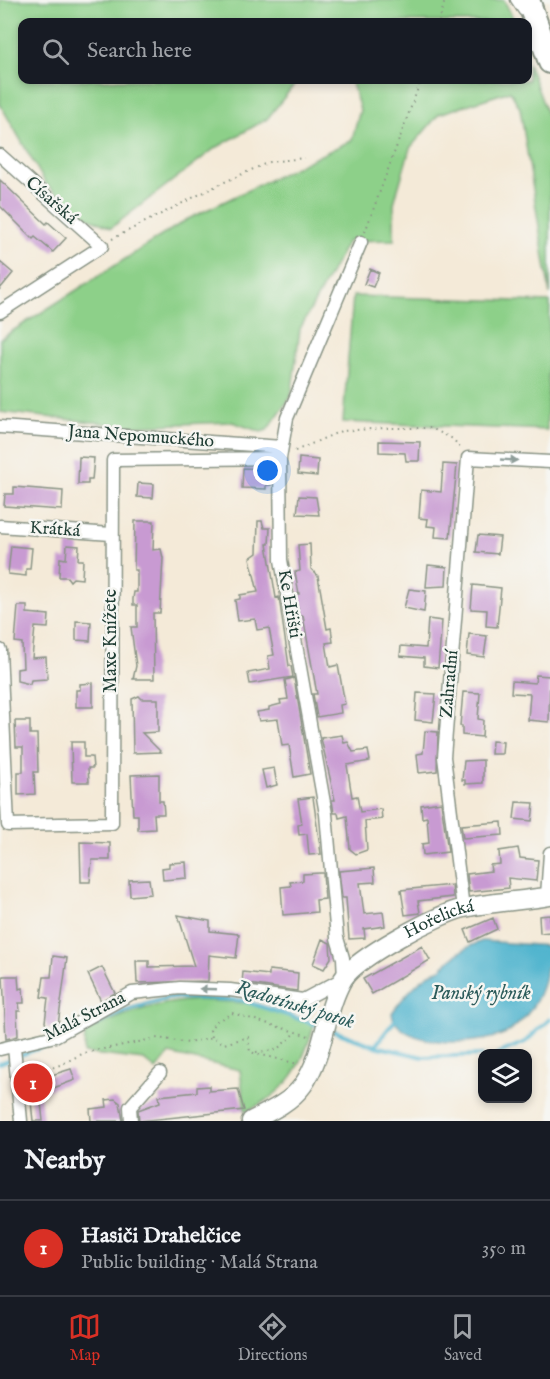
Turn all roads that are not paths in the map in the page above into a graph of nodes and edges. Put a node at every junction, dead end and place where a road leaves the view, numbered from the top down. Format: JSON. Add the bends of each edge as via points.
{"nodes":[{"id":1,"x":514,"y":0,"type":"edge"},
{"id":2,"x":528,"y":0,"type":"edge"},
{"id":3,"x":525,"y":18,"type":"edge"},
{"id":4,"x":532,"y":30,"type":"edge"},
{"id":5,"x":548,"y":57,"type":"edge"},
{"id":6,"x":0,"y":155,"type":"edge"},
{"id":7,"x":361,"y":242,"type":"road end"},
{"id":8,"x":0,"y":312,"type":"edge"},
{"id":9,"x":0,"y":427,"type":"edge"},
{"id":10,"x":281,"y":452,"type":"junction"},
{"id":11,"x":113,"y":460,"type":"joint"},
{"id":12,"x":550,"y":462,"type":"edge"},
{"id":13,"x":0,"y":526,"type":"edge"},
{"id":14,"x":111,"y":534,"type":"junction"},
{"id":15,"x":0,"y":650,"type":"edge"},
{"id":16,"x":550,"y":853,"type":"edge"},
{"id":17,"x":548,"y":896,"type":"edge"},
{"id":18,"x":462,"y":909,"type":"junction"},
{"id":19,"x":344,"y":978,"type":"junction"},
{"id":20,"x":0,"y":1049,"type":"edge"},
{"id":21,"x":14,"y":1050,"type":"junction"},
{"id":22,"x":160,"y":1073,"type":"dead end"},
{"id":23,"x":21,"y":1121,"type":"edge"},
{"id":24,"x":131,"y":1121,"type":"edge"},
{"id":25,"x":251,"y":1121,"type":"edge"}],
"edges":[{"from":1,"to":3,"type":"lane"},
{"from":2,"to":5,"type":"highway"},
{"from":4,"to":5,"type":"lane"},
{"from":6,"to":8,"type":"street","name":"Císařská","via":[[102,246]]},
{"from":7,"to":10,"type":"street","name":"Ke Hřišti","via":[[287,417]]},
{"from":9,"to":10,"type":"street","name":"Jana Nepomuckého"},
{"from":10,"to":11,"type":"street","name":"Jana Nepomuckého"},
{"from":10,"to":19,"type":"street","name":"Ke Hřišti","via":[[281,560],[326,814]]},
{"from":11,"to":14,"type":"street","name":"Maxe Knížete"},
{"from":18,"to":12,"type":"street","name":"Zahradní","one_way":true,"via":[[444,757],[468,458]]},
{"from":13,"to":14,"type":"street","name":"Krátká"},
{"from":14,"to":15,"type":"street","name":"Maxe Knížete","via":[[112,823],[8,825]]},
{"from":16,"to":17,"type":"street"},
{"from":17,"to":18,"type":"main road","name":"Hořelická"},
{"from":18,"to":19,"type":"main road","name":"Hořelická","via":[[406,934],[357,964]]},
{"from":19,"to":21,"type":"street","name":"Malá Strana","one_way":true,"via":[[303,1000],[230,990],[180,988],[132,993],[55,1036]]},
{"from":19,"to":25,"type":"main road","via":[[303,1085],[273,1110]]},
{"from":20,"to":21,"type":"street","name":"Malá Strana"},
{"from":21,"to":23,"type":"street"},
{"from":22,"to":24,"type":"street","via":[[130,1107]]}]}
